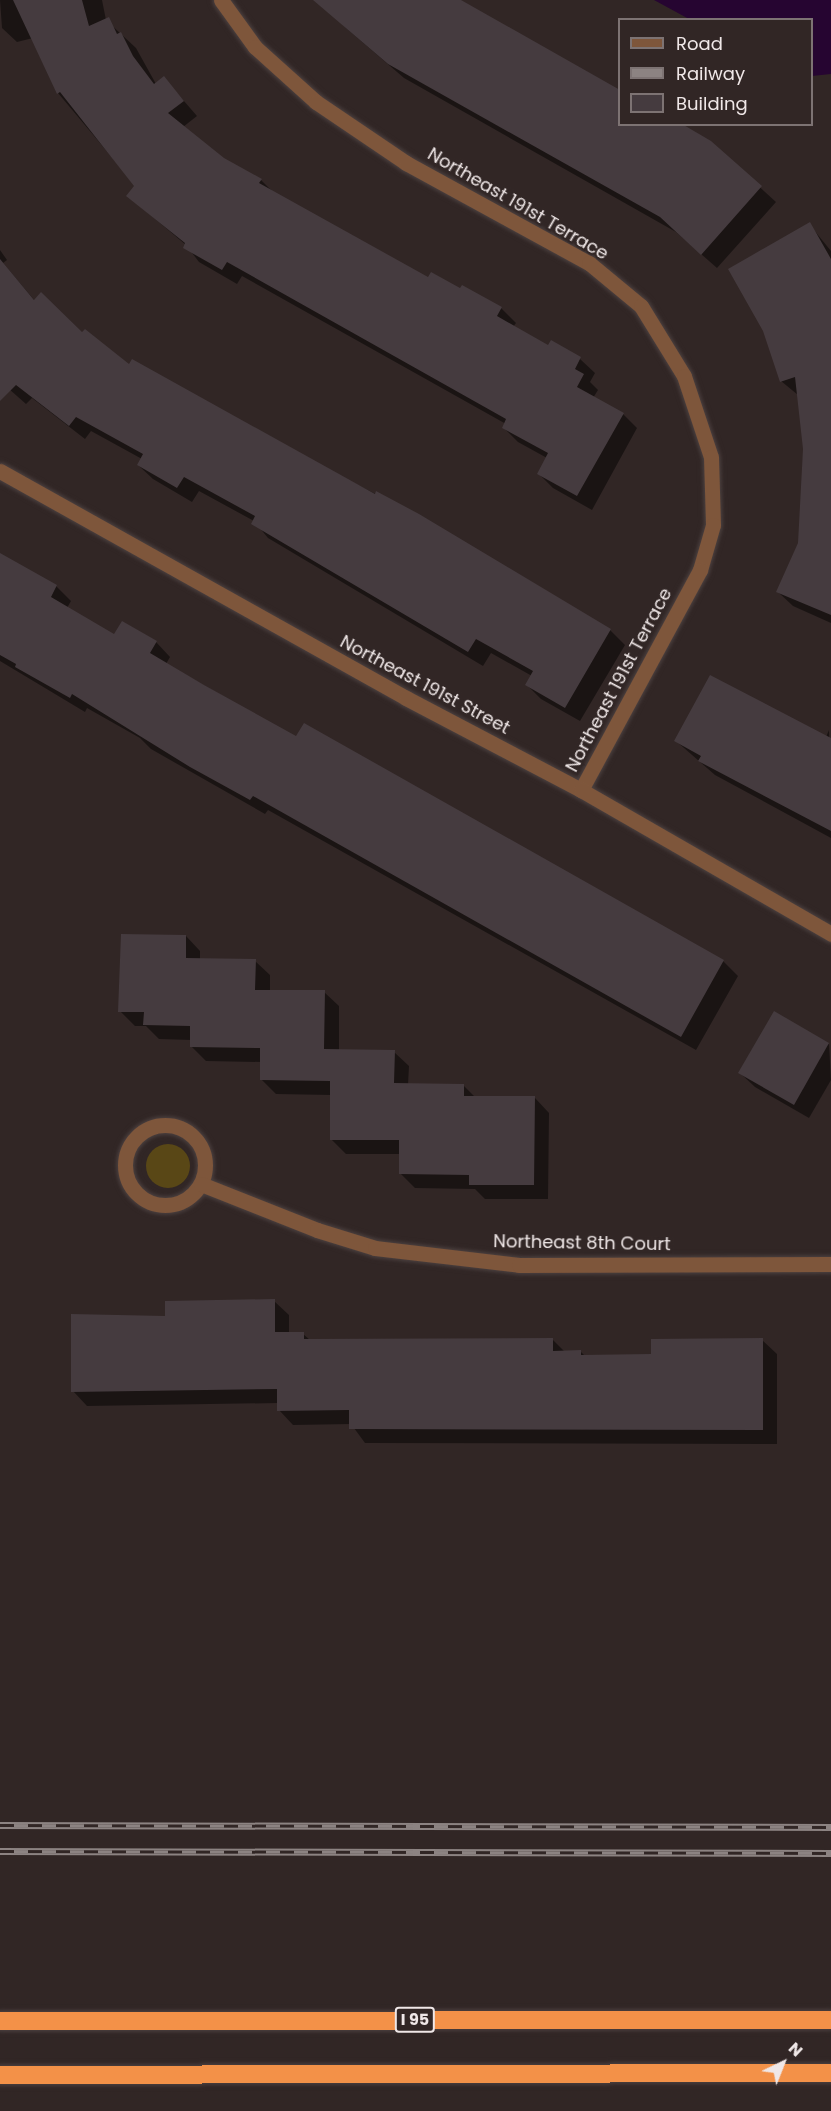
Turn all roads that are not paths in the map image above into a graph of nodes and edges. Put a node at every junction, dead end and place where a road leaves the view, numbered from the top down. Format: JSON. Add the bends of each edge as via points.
{"nodes":[{"id":1,"x":221,"y":0,"type":"edge"},
{"id":2,"x":0,"y":471,"type":"edge"},
{"id":3,"x":582,"y":790,"type":"junction"},
{"id":4,"x":831,"y":934,"type":"edge"},
{"id":5,"x":201,"y":1184,"type":"junction"},
{"id":6,"x":831,"y":1264,"type":"edge"},
{"id":7,"x":831,"y":2020,"type":"edge"},
{"id":8,"x":0,"y":2021,"type":"edge"},
{"id":9,"x":831,"y":2073,"type":"edge"},
{"id":10,"x":0,"y":2075,"type":"edge"}],
"edges":[{"from":1,"to":3,"type":"street","name":"Northeast 191st Terrace","via":[[255,47],[316,102],[406,163],[589,263],[641,306],[684,376],[711,458],[713,525],[700,570]]},
{"from":2,"to":3,"type":"street","name":"Northeast 191st Street","via":[[406,698]]},
{"from":3,"to":4,"type":"street","name":"Northeast 191st Street"},
{"from":5,"to":5,"type":"street","via":[[205,1156],[190,1133],[177,1127],[150,1128],[130,1146],[126,1170],[133,1188],[147,1200],[159,1204],[183,1201]]},
{"from":5,"to":6,"type":"street","name":"Northeast 8th Court","via":[[317,1230],[375,1248],[519,1265]]},
{"from":7,"to":8,"type":"highway","number":"I 95"},
{"from":9,"to":10,"type":"highway"}]}
